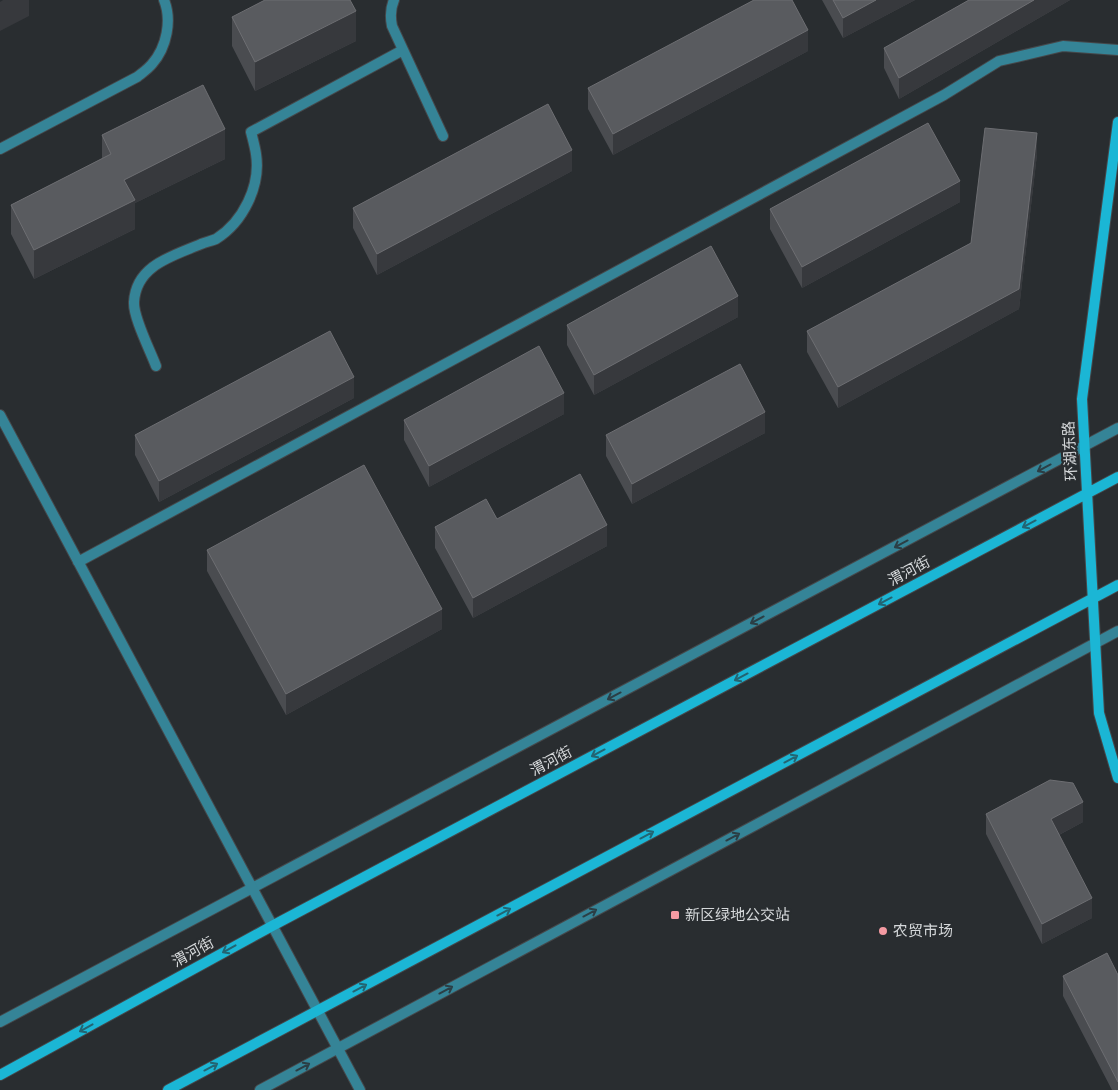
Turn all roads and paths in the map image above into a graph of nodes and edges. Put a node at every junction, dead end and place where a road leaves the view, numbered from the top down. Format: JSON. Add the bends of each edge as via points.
{"nodes":[{"id":1,"x":164,"y":0,"type":"edge"},
{"id":2,"x":394,"y":0,"type":"edge"},
{"id":3,"x":403,"y":50,"type":"junction"},
{"id":4,"x":1118,"y":50,"type":"edge"},
{"id":5,"x":1118,"y":122,"type":"edge"},
{"id":6,"x":443,"y":136,"type":"dead end"},
{"id":7,"x":0,"y":149,"type":"edge"},
{"id":8,"x":156,"y":366,"type":"dead end"},
{"id":9,"x":0,"y":415,"type":"edge"},
{"id":10,"x":1118,"y":428,"type":"edge"},
{"id":11,"x":1085,"y":446,"type":"junction"},
{"id":12,"x":1118,"y":477,"type":"edge"},
{"id":13,"x":1087,"y":493,"type":"junction"},
{"id":14,"x":78,"y":562,"type":"junction"},
{"id":15,"x":1118,"y":585,"type":"edge"},
{"id":16,"x":1093,"y":598,"type":"junction"},
{"id":17,"x":1118,"y":631,"type":"edge"},
{"id":18,"x":1095,"y":643,"type":"junction"},
{"id":19,"x":1118,"y":778,"type":"edge"},
{"id":20,"x":252,"y":889,"type":"junction"},
{"id":21,"x":272,"y":926,"type":"junction"},
{"id":22,"x":317,"y":1011,"type":"junction"},
{"id":23,"x":0,"y":1022,"type":"edge"},
{"id":24,"x":337,"y":1049,"type":"junction"},
{"id":25,"x":0,"y":1075,"type":"edge"},
{"id":26,"x":168,"y":1090,"type":"edge"},
{"id":27,"x":260,"y":1090,"type":"edge"},
{"id":28,"x":360,"y":1090,"type":"edge"}],
"edges":[{"from":1,"to":7,"type":"street","via":[[168,28],[163,47],[138,77]]},
{"from":2,"to":3,"type":"street","via":[[390,17]]},
{"from":3,"to":6,"type":"street"},
{"from":3,"to":8,"type":"street","via":[[251,132],[257,156],[256,180],[248,203],[235,223],[216,239],[176,254],[149,269],[135,291],[136,316]]},
{"from":4,"to":14,"type":"street","via":[[1063,46],[1000,61],[944,95]]},
{"from":5,"to":11,"type":"main road","name":"环湖东路","via":[[1082,399]]},
{"from":9,"to":14,"type":"street"},
{"from":10,"to":11,"type":"street","name":"渭河街"},
{"from":11,"to":13,"type":"main road","name":"环湖东路"},
{"from":11,"to":20,"type":"street","name":"渭河街","one_way":true},
{"from":12,"to":13,"type":"main road","name":"渭河街"},
{"from":13,"to":16,"type":"main road","name":"环湖东路"},
{"from":13,"to":21,"type":"main road","name":"渭河街","one_way":true},
{"from":14,"to":20,"type":"street"},
{"from":15,"to":16,"type":"main road"},
{"from":16,"to":18,"type":"main road","name":"环湖东路"},
{"from":22,"to":16,"type":"main road","one_way":true},
{"from":17,"to":18,"type":"street"},
{"from":18,"to":19,"type":"main road","name":"环湖东路","via":[[1099,713]]},
{"from":24,"to":18,"type":"street","one_way":true},
{"from":20,"to":21,"type":"street"},
{"from":20,"to":23,"type":"street","name":"渭河街"},
{"from":21,"to":22,"type":"street"},
{"from":21,"to":25,"type":"main road","name":"渭河街","one_way":true},
{"from":22,"to":24,"type":"street"},
{"from":26,"to":22,"type":"main road","one_way":true},
{"from":27,"to":24,"type":"street","one_way":true},
{"from":24,"to":28,"type":"street"}]}
